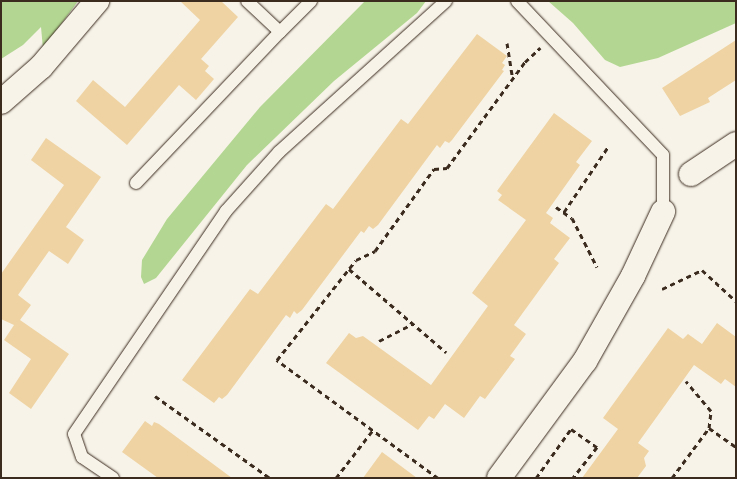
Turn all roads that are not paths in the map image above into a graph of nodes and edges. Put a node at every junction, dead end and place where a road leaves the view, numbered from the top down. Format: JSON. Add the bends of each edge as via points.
{"nodes":[{"id":1,"x":97,"y":1,"type":"edge"},
{"id":2,"x":247,"y":1,"type":"edge"},
{"id":3,"x":311,"y":1,"type":"edge"},
{"id":4,"x":446,"y":1,"type":"edge"},
{"id":5,"x":517,"y":1,"type":"edge"},
{"id":6,"x":280,"y":32,"type":"junction"},
{"id":7,"x":1,"y":102,"type":"edge"},
{"id":8,"x":736,"y":144,"type":"edge"},
{"id":9,"x":690,"y":174,"type":"dead end"},
{"id":10,"x":136,"y":183,"type":"dead end"},
{"id":11,"x":663,"y":212,"type":"joint"},
{"id":12,"x":113,"y":478,"type":"edge"},
{"id":13,"x":499,"y":478,"type":"edge"}],
"edges":[{"from":1,"to":7,"type":"street","via":[[41,67]]},
{"from":2,"to":6,"type":"lane"},
{"from":3,"to":6,"type":"lane"},
{"from":4,"to":12,"type":"lane","via":[[279,152],[226,211],[74,434],[82,457]]},
{"from":5,"to":11,"type":"lane","via":[[662,156]]},
{"from":6,"to":10,"type":"lane"},
{"from":8,"to":9,"type":"street"},
{"from":11,"to":13,"type":"street","via":[[585,361]]}]}
